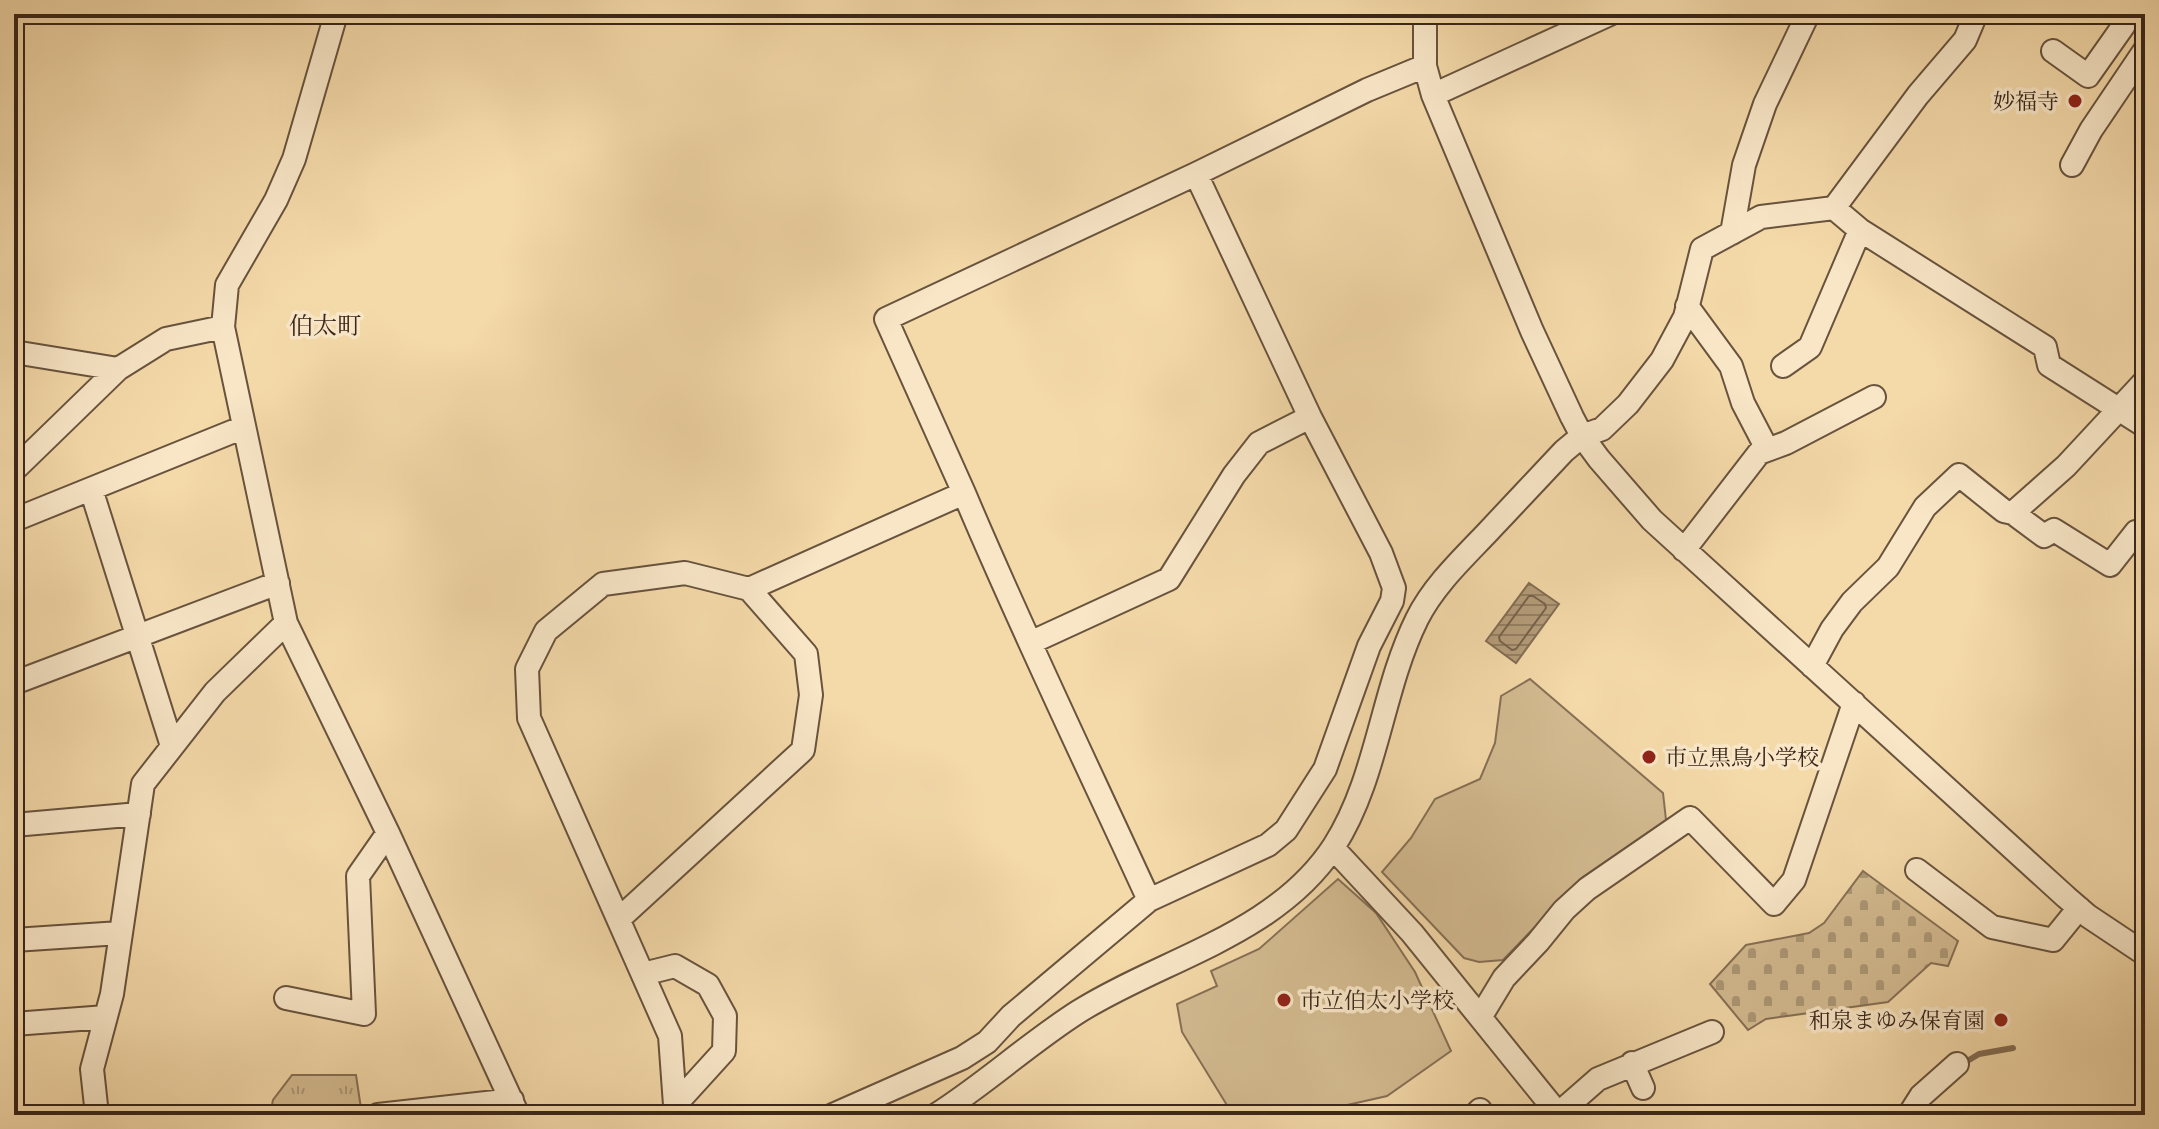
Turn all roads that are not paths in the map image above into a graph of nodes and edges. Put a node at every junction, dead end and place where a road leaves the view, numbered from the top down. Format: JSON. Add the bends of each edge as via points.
{"nodes":[{"id":1,"x":336,"y":14,"type":"edge"},
{"id":2,"x":1425,"y":14,"type":"edge"},
{"id":3,"x":1610,"y":14,"type":"edge"},
{"id":4,"x":1808,"y":14,"type":"edge"},
{"id":5,"x":1976,"y":14,"type":"edge"},
{"id":6,"x":2119,"y":20,"type":"edge"},
{"id":7,"x":2145,"y":49,"type":"edge"},
{"id":8,"x":2053,"y":51,"type":"dead end"},
{"id":9,"x":1425,"y":66,"type":"junction"},
{"id":10,"x":1433,"y":95,"type":"junction"},
{"id":11,"x":2072,"y":165,"type":"dead end"},
{"id":12,"x":1196,"y":174,"type":"junction"},
{"id":13,"x":1834,"y":208,"type":"junction"},
{"id":14,"x":1860,"y":230,"type":"junction"},
{"id":15,"x":1732,"y":233,"type":"junction"},
{"id":16,"x":1687,"y":306,"type":"junction"},
{"id":17,"x":223,"y":327,"type":"junction"},
{"id":18,"x":14,"y":352,"type":"edge"},
{"id":19,"x":1783,"y":366,"type":"dead end"},
{"id":20,"x":118,"y":369,"type":"junction"},
{"id":21,"x":2145,"y":381,"type":"edge"},
{"id":22,"x":1874,"y":397,"type":"dead end"},
{"id":23,"x":2117,"y":408,"type":"junction"},
{"id":24,"x":1310,"y":417,"type":"junction"},
{"id":25,"x":2145,"y":426,"type":"edge"},
{"id":26,"x":244,"y":427,"type":"junction"},
{"id":27,"x":1582,"y":436,"type":"junction"},
{"id":28,"x":1767,"y":449,"type":"junction"},
{"id":29,"x":14,"y":470,"type":"edge"},
{"id":30,"x":91,"y":489,"type":"junction"},
{"id":31,"x":964,"y":493,"type":"junction"},
{"id":32,"x":2013,"y":513,"type":"junction"},
{"id":33,"x":14,"y":520,"type":"edge"},
{"id":34,"x":2145,"y":539,"type":"edge"},
{"id":35,"x":1684,"y":550,"type":"junction"},
{"id":36,"x":278,"y":583,"type":"junction"},
{"id":37,"x":749,"y":589,"type":"junction"},
{"id":38,"x":286,"y":623,"type":"junction"},
{"id":39,"x":138,"y":636,"type":"junction"},
{"id":40,"x":1032,"y":642,"type":"junction"},
{"id":41,"x":1812,"y":666,"type":"junction"},
{"id":42,"x":14,"y":683,"type":"edge"},
{"id":43,"x":1854,"y":703,"type":"junction"},
{"id":44,"x":172,"y":746,"type":"junction"},
{"id":45,"x":139,"y":814,"type":"junction"},
{"id":46,"x":14,"y":825,"type":"edge"},
{"id":47,"x":388,"y":833,"type":"junction"},
{"id":48,"x":1333,"y":848,"type":"junction"},
{"id":49,"x":1923,"y":883,"type":"dead end"},
{"id":50,"x":1149,"y":900,"type":"junction"},
{"id":51,"x":2079,"y":908,"type":"junction"},
{"id":52,"x":619,"y":919,"type":"junction"},
{"id":53,"x":120,"y":933,"type":"junction"},
{"id":54,"x":14,"y":940,"type":"edge"},
{"id":55,"x":2145,"y":954,"type":"edge"},
{"id":56,"x":643,"y":974,"type":"junction"},
{"id":57,"x":286,"y":998,"type":"dead end"},
{"id":58,"x":1481,"y":1016,"type":"junction"},
{"id":59,"x":106,"y":1017,"type":"junction"},
{"id":60,"x":14,"y":1024,"type":"edge"},
{"id":61,"x":1712,"y":1032,"type":"dead end"},
{"id":62,"x":1632,"y":1063,"type":"junction"},
{"id":63,"x":1957,"y":1064,"type":"dead end"},
{"id":64,"x":1643,"y":1088,"type":"dead end"},
{"id":65,"x":515,"y":1108,"type":"edge"},
{"id":66,"x":674,"y":1110,"type":"edge"},
{"id":67,"x":97,"y":1115,"type":"edge"},
{"id":68,"x":378,"y":1115,"type":"edge"},
{"id":69,"x":833,"y":1115,"type":"edge"},
{"id":70,"x":936,"y":1115,"type":"edge"},
{"id":71,"x":1559,"y":1115,"type":"edge"},
{"id":72,"x":1909,"y":1115,"type":"edge"}],
"edges":[{"from":1,"to":17,"type":"street","via":[[294,159],[227,285]]},
{"from":2,"to":9,"type":"street"},
{"from":3,"to":10,"type":"street"},
{"from":4,"to":15,"type":"street","via":[[1765,104],[1744,165]]},
{"from":5,"to":13,"type":"street","via":[[1965,40]]},
{"from":6,"to":7,"type":"street"},
{"from":6,"to":8,"type":"street","via":[[2088,76]]},
{"from":7,"to":11,"type":"street"},
{"from":9,"to":10,"type":"street"},
{"from":9,"to":12,"type":"street"},
{"from":10,"to":27,"type":"street"},
{"from":12,"to":24,"type":"street"},
{"from":12,"to":31,"type":"street","via":[[886,319]]},
{"from":13,"to":14,"type":"street"},
{"from":13,"to":15,"type":"street","via":[[1761,217]]},
{"from":14,"to":19,"type":"street","via":[[1810,347]]},
{"from":14,"to":23,"type":"street","via":[[2045,347],[2049,365]]},
{"from":15,"to":16,"type":"street","via":[[1702,249]]},
{"from":16,"to":27,"type":"street","via":[[1662,360],[1628,404],[1602,429]]},
{"from":16,"to":28,"type":"street","via":[[1731,366]]},
{"from":17,"to":20,"type":"street","via":[[166,339]]},
{"from":17,"to":26,"type":"street"},
{"from":18,"to":20,"type":"street"},
{"from":20,"to":29,"type":"street"},
{"from":21,"to":23,"type":"street"},
{"from":22,"to":28,"type":"street","via":[[1834,428]]},
{"from":23,"to":25,"type":"street"},
{"from":23,"to":32,"type":"street","via":[[2066,466]]},
{"from":24,"to":40,"type":"street","via":[[1259,443],[1169,579]]},
{"from":24,"to":50,"type":"street","via":[[1390,573],[1392,601],[1369,646],[1325,769],[1286,830],[1268,845]]},
{"from":26,"to":30,"type":"street"},
{"from":26,"to":36,"type":"street"},
{"from":27,"to":35,"type":"street","via":[[1636,503]]},
{"from":27,"to":48,"type":"street","via":[[1430,597],[1405,650],[1362,788]]},
{"from":28,"to":35,"type":"street"},
{"from":30,"to":33,"type":"street"},
{"from":30,"to":39,"type":"street"},
{"from":31,"to":37,"type":"street"},
{"from":31,"to":40,"type":"street"},
{"from":32,"to":34,"type":"street","via":[[2044,536],[2054,530],[2110,565],[2136,532]]},
{"from":32,"to":41,"type":"street","via":[[1959,475],[1925,507],[1895,573],[1852,602]]},
{"from":35,"to":41,"type":"street"},
{"from":36,"to":38,"type":"street"},
{"from":36,"to":39,"type":"street"},
{"from":37,"to":52,"type":"street","via":[[806,654],[811,695],[803,750]]},
{"from":37,"to":52,"type":"street","via":[[685,573],[603,584],[546,631],[527,669],[529,718]]},
{"from":38,"to":44,"type":"street","via":[[215,692]]},
{"from":38,"to":47,"type":"street"},
{"from":39,"to":42,"type":"street"},
{"from":39,"to":44,"type":"street"},
{"from":40,"to":50,"type":"street"},
{"from":41,"to":43,"type":"street"},
{"from":43,"to":51,"type":"street"},
{"from":43,"to":58,"type":"street","via":[[1794,880],[1774,904],[1690,818],[1564,910],[1504,978]]},
{"from":44,"to":45,"type":"street","via":[[143,784]]},
{"from":45,"to":46,"type":"street"},
{"from":45,"to":53,"type":"street"},
{"from":47,"to":57,"type":"street","via":[[358,876],[364,1014]]},
{"from":47,"to":65,"type":"street"},
{"from":48,"to":58,"type":"street"},
{"from":48,"to":70,"type":"street","via":[[1294,891],[1260,918],[1077,1013]]},
{"from":49,"to":51,"type":"street","via":[[1985,909],[1992,927],[2053,940]]},
{"from":50,"to":69,"type":"street","via":[[987,1042],[946,1066]]},
{"from":51,"to":55,"type":"street"},
{"from":52,"to":56,"type":"street"},
{"from":53,"to":54,"type":"street"},
{"from":53,"to":59,"type":"street"},
{"from":56,"to":66,"type":"street","via":[[670,1036]]},
{"from":56,"to":66,"type":"street","via":[[675,966],[708,985],[725,1016],[724,1051]]},
{"from":58,"to":71,"type":"street"},
{"from":59,"to":60,"type":"street"},
{"from":59,"to":67,"type":"street","via":[[92,1069]]},
{"from":61,"to":62,"type":"street"},
{"from":62,"to":64,"type":"street"},
{"from":62,"to":71,"type":"street","via":[[1598,1079]]},
{"from":63,"to":72,"type":"street","via":[[1921,1096]]},
{"from":65,"to":68,"type":"street"}]}
